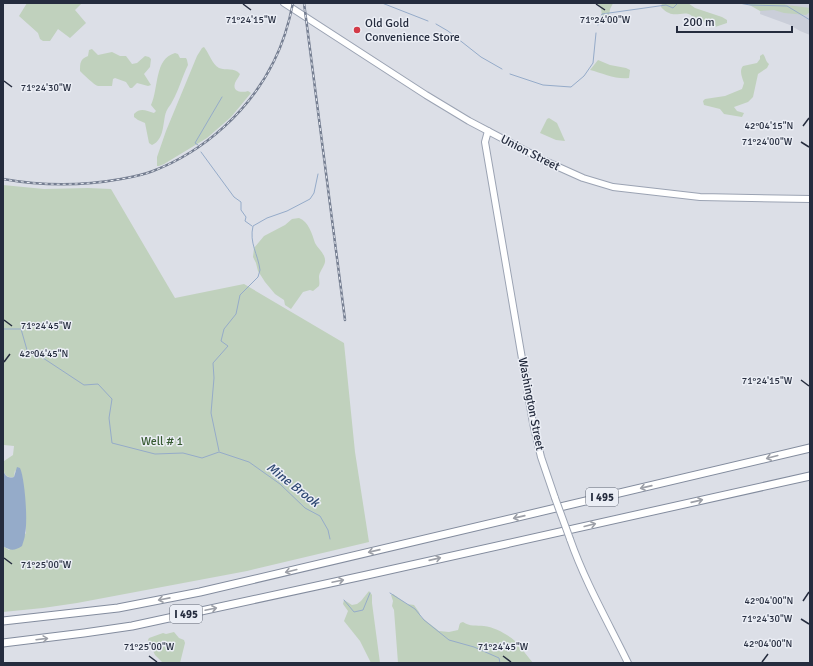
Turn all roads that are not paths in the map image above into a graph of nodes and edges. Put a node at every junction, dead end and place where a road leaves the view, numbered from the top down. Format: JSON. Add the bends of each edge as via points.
{"nodes":[{"id":1,"x":284,"y":3,"type":"edge"},
{"id":2,"x":488,"y":131,"type":"junction"},
{"id":3,"x":810,"y":199,"type":"edge"},
{"id":4,"x":810,"y":448,"type":"edge"},
{"id":5,"x":810,"y":476,"type":"edge"},
{"id":6,"x":3,"y":621,"type":"edge"},
{"id":7,"x":3,"y":643,"type":"edge"},
{"id":8,"x":628,"y":663,"type":"edge"}],
"edges":[{"from":1,"to":2,"type":"main road","name":"Union Street","via":[[443,106]]},
{"from":2,"to":3,"type":"main road","name":"Union Street","via":[[561,169],[613,187],[710,198]]},
{"from":2,"to":8,"type":"main road","name":"Washington Street","bridge":true,"via":[[485,142],[529,402],[541,457],[578,561]]},
{"from":4,"to":6,"type":"highway","number":"I 495","one_way":true,"via":[[200,592],[118,608]]},
{"from":7,"to":5,"type":"highway","number":"I 495","one_way":true,"via":[[132,626]]}]}
